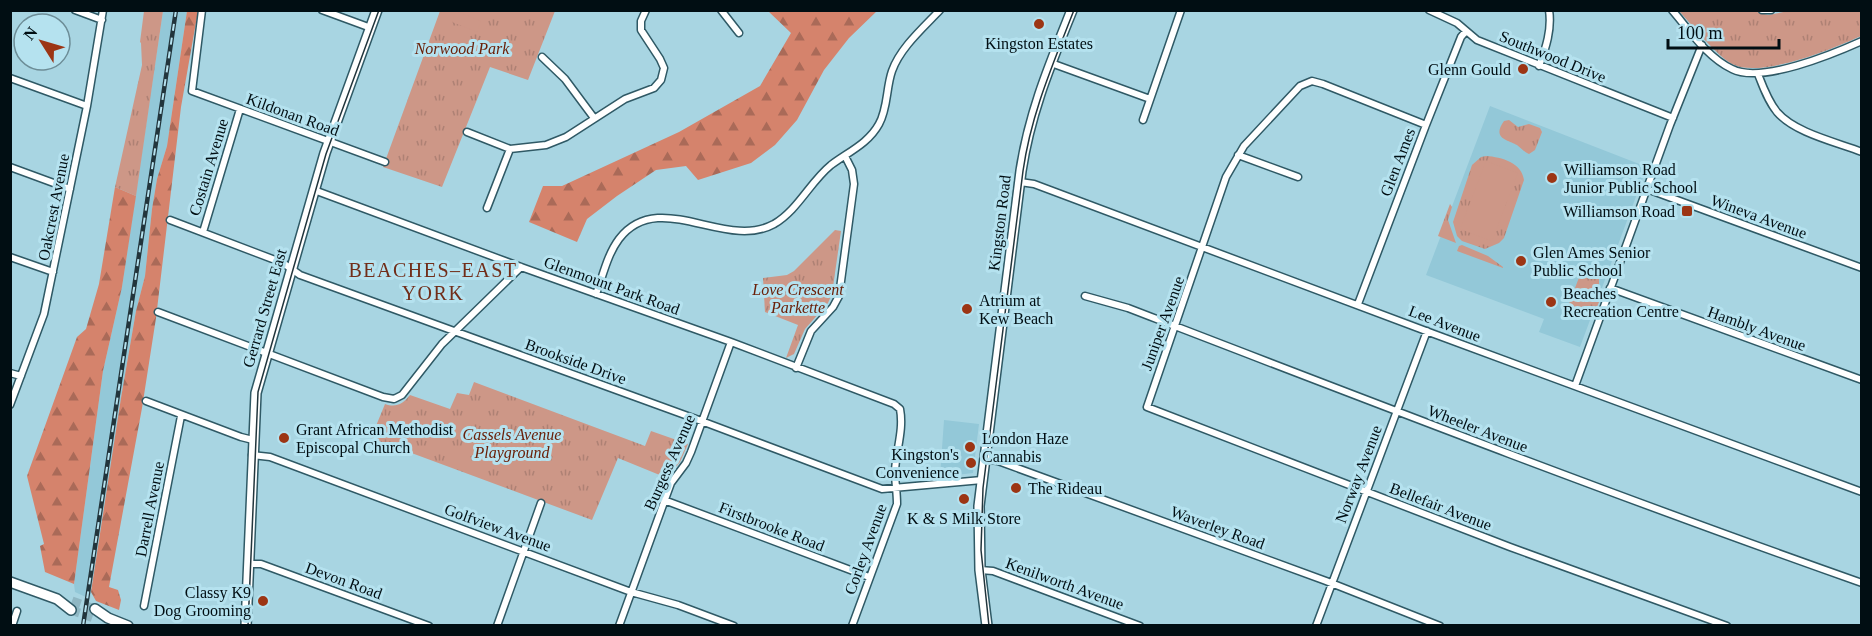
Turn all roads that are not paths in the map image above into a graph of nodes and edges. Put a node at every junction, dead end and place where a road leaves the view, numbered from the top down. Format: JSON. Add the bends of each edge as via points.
{"nodes":[{"id":1,"x":75,"y":10,"type":"edge"},
{"id":2,"x":103,"y":10,"type":"edge"},
{"id":3,"x":202,"y":10,"type":"edge"},
{"id":4,"x":322,"y":10,"type":"edge"},
{"id":5,"x":377,"y":10,"type":"edge"},
{"id":6,"x":645,"y":10,"type":"edge"},
{"id":7,"x":721,"y":10,"type":"edge"},
{"id":8,"x":940,"y":10,"type":"edge"},
{"id":9,"x":1072,"y":10,"type":"edge"},
{"id":10,"x":1181,"y":10,"type":"edge"},
{"id":11,"x":1430,"y":10,"type":"edge"},
{"id":12,"x":1549,"y":10,"type":"edge"},
{"id":13,"x":1672,"y":10,"type":"edge"},
{"id":14,"x":1762,"y":10,"type":"edge"},
{"id":15,"x":1771,"y":10,"type":"edge"},
{"id":16,"x":102,"y":20,"type":"junction"},
{"id":17,"x":371,"y":28,"type":"junction"},
{"id":18,"x":1466,"y":31,"type":"junction"},
{"id":19,"x":739,"y":33,"type":"dead end"},
{"id":20,"x":1862,"y":40,"type":"edge"},
{"id":21,"x":1702,"y":45,"type":"junction"},
{"id":22,"x":542,"y":57,"type":"dead end"},
{"id":23,"x":1051,"y":63,"type":"junction"},
{"id":24,"x":1539,"y":66,"type":"junction"},
{"id":25,"x":1758,"y":74,"type":"junction"},
{"id":26,"x":10,"y":78,"type":"edge"},
{"id":27,"x":1150,"y":99,"type":"junction"},
{"id":28,"x":87,"y":106,"type":"junction"},
{"id":29,"x":240,"y":109,"type":"junction"},
{"id":30,"x":594,"y":118,"type":"junction"},
{"id":31,"x":1673,"y":118,"type":"junction"},
{"id":32,"x":1143,"y":120,"type":"dead end"},
{"id":33,"x":1426,"y":125,"type":"junction"},
{"id":34,"x":467,"y":132,"type":"dead end"},
{"id":35,"x":329,"y":142,"type":"junction"},
{"id":36,"x":510,"y":149,"type":"junction"},
{"id":37,"x":1862,"y":152,"type":"edge"},
{"id":38,"x":1238,"y":155,"type":"junction"},
{"id":39,"x":845,"y":156,"type":"junction"},
{"id":40,"x":385,"y":162,"type":"dead end"},
{"id":41,"x":10,"y":167,"type":"edge"},
{"id":42,"x":1298,"y":177,"type":"dead end"},
{"id":43,"x":1020,"y":182,"type":"junction"},
{"id":44,"x":70,"y":189,"type":"junction"},
{"id":45,"x":1647,"y":189,"type":"junction"},
{"id":46,"x":314,"y":190,"type":"junction"},
{"id":47,"x":487,"y":208,"type":"dead end"},
{"id":48,"x":170,"y":220,"type":"dead end"},
{"id":49,"x":203,"y":232,"type":"junction"},
{"id":50,"x":1203,"y":247,"type":"junction"},
{"id":51,"x":10,"y":257,"type":"edge"},
{"id":52,"x":521,"y":267,"type":"junction"},
{"id":53,"x":1862,"y":268,"type":"edge"},
{"id":54,"x":291,"y":269,"type":"junction"},
{"id":55,"x":53,"y":272,"type":"junction"},
{"id":56,"x":1610,"y":288,"type":"junction"},
{"id":57,"x":596,"y":294,"type":"junction"},
{"id":58,"x":1085,"y":296,"type":"dead end"},
{"id":59,"x":1358,"y":304,"type":"junction"},
{"id":60,"x":158,"y":312,"type":"dead end"},
{"id":61,"x":1175,"y":326,"type":"junction"},
{"id":62,"x":1426,"y":331,"type":"junction"},
{"id":63,"x":455,"y":332,"type":"junction"},
{"id":64,"x":731,"y":342,"type":"junction"},
{"id":65,"x":267,"y":353,"type":"junction"},
{"id":66,"x":796,"y":368,"type":"junction"},
{"id":67,"x":10,"y":373,"type":"edge"},
{"id":68,"x":21,"y":376,"type":"junction"},
{"id":69,"x":1862,"y":380,"type":"edge"},
{"id":70,"x":1575,"y":386,"type":"junction"},
{"id":71,"x":146,"y":401,"type":"dead end"},
{"id":72,"x":10,"y":405,"type":"edge"},
{"id":73,"x":1147,"y":407,"type":"joint"},
{"id":74,"x":900,"y":409,"type":"joint"},
{"id":75,"x":1396,"y":412,"type":"junction"},
{"id":76,"x":181,"y":416,"type":"junction"},
{"id":77,"x":702,"y":422,"type":"junction"},
{"id":78,"x":253,"y":440,"type":"junction"},
{"id":79,"x":252,"y":455,"type":"junction"},
{"id":80,"x":984,"y":459,"type":"junction"},
{"id":81,"x":981,"y":480,"type":"junction"},
{"id":82,"x":898,"y":489,"type":"junction"},
{"id":83,"x":1366,"y":492,"type":"junction"},
{"id":84,"x":1862,"y":492,"type":"edge"},
{"id":85,"x":664,"y":500,"type":"junction"},
{"id":86,"x":542,"y":503,"type":"dead end"},
{"id":87,"x":524,"y":551,"type":"junction"},
{"id":88,"x":249,"y":564,"type":"junction"},
{"id":89,"x":980,"y":570,"type":"junction"},
{"id":90,"x":869,"y":577,"type":"junction"},
{"id":91,"x":10,"y":582,"type":"edge"},
{"id":92,"x":1331,"y":583,"type":"junction"},
{"id":93,"x":1862,"y":584,"type":"edge"},
{"id":94,"x":631,"y":592,"type":"junction"},
{"id":95,"x":72,"y":605,"type":"tunnel mouth"},
{"id":96,"x":144,"y":606,"type":"dead end"},
{"id":97,"x":17,"y":611,"type":"dead end"},
{"id":98,"x":95,"y":613,"type":"tunnel mouth"},
{"id":99,"x":12,"y":626,"type":"edge"},
{"id":100,"x":128,"y":626,"type":"edge"},
{"id":101,"x":246,"y":626,"type":"edge"},
{"id":102,"x":429,"y":626,"type":"edge"},
{"id":103,"x":497,"y":626,"type":"edge"},
{"id":104,"x":619,"y":626,"type":"edge"},
{"id":105,"x":735,"y":626,"type":"edge"},
{"id":106,"x":852,"y":626,"type":"edge"},
{"id":107,"x":987,"y":626,"type":"edge"},
{"id":108,"x":1140,"y":626,"type":"edge"},
{"id":109,"x":1316,"y":626,"type":"edge"},
{"id":110,"x":1440,"y":626,"type":"edge"},
{"id":111,"x":1726,"y":626,"type":"edge"}],
"edges":[{"from":1,"to":16,"type":"street"},
{"from":2,"to":16,"type":"street","name":"Oakcrest Avenue"},
{"from":3,"to":29,"type":"street","name":"Kildonan Road","via":[[192,91]]},
{"from":4,"to":17,"type":"street"},
{"from":5,"to":17,"type":"main road","name":"Gerrard Street East"},
{"from":6,"to":30,"type":"street","via":[[641,30],[662,63],[661,80],[650,90],[625,99]]},
{"from":7,"to":19,"type":"street"},
{"from":8,"to":39,"type":"street","via":[[897,59],[879,124],[866,141]]},
{"from":9,"to":23,"type":"main road","name":"Kingston Road"},
{"from":10,"to":27,"type":"street"},
{"from":11,"to":18,"type":"street","name":"Southwood Drive"},
{"from":12,"to":24,"type":"street","via":[[1548,40]]},
{"from":13,"to":21,"type":"street"},
{"from":14,"to":15,"type":"street"},
{"from":16,"to":28,"type":"street","name":"Oakcrest Avenue"},
{"from":17,"to":35,"type":"main road","name":"Gerrard Street East"},
{"from":18,"to":24,"type":"street","name":"Southwood Drive","via":[[1477,40]]},
{"from":18,"to":33,"type":"street","name":"Glen Ames"},
{"from":20,"to":25,"type":"street","via":[[1824,56]]},
{"from":21,"to":25,"type":"street","via":[[1733,70]]},
{"from":21,"to":31,"type":"street"},
{"from":22,"to":30,"type":"street"},
{"from":23,"to":27,"type":"street"},
{"from":23,"to":43,"type":"main road","name":"Kingston Road","via":[[1028,131]]},
{"from":24,"to":31,"type":"street","name":"Southwood Drive"},
{"from":25,"to":37,"type":"street","via":[[1767,98],[1786,120]]},
{"from":26,"to":28,"type":"street"},
{"from":27,"to":32,"type":"street"},
{"from":28,"to":44,"type":"street","name":"Oakcrest Avenue"},
{"from":29,"to":35,"type":"street","name":"Kildonan Road"},
{"from":29,"to":49,"type":"street","name":"Costain Avenue"},
{"from":30,"to":36,"type":"street","via":[[556,142]]},
{"from":31,"to":45,"type":"street"},
{"from":33,"to":38,"type":"street","name":"Juniper Avenue","via":[[1312,81],[1300,86]]},
{"from":33,"to":59,"type":"street","name":"Glen Ames"},
{"from":34,"to":36,"type":"street"},
{"from":35,"to":40,"type":"street","name":"Kildonan Road"},
{"from":35,"to":46,"type":"main road","name":"Gerrard Street East"},
{"from":36,"to":47,"type":"street"},
{"from":38,"to":42,"type":"street"},
{"from":38,"to":50,"type":"street","name":"Juniper Avenue","via":[[1226,177]]},
{"from":39,"to":57,"type":"street","via":[[822,174],[783,217],[767,227],[738,232],[664,217],[634,226],[615,245]]},
{"from":39,"to":66,"type":"street","via":[[854,184],[838,296],[811,331]]},
{"from":41,"to":44,"type":"street"},
{"from":43,"to":50,"type":"street","name":"Lee Avenue","via":[[1030,182]]},
{"from":43,"to":80,"type":"main road","name":"Kingston Road"},
{"from":44,"to":55,"type":"street","name":"Oakcrest Avenue"},
{"from":45,"to":53,"type":"street","name":"Wineva Avenue"},
{"from":45,"to":56,"type":"street"},
{"from":46,"to":52,"type":"street","name":"Glenmount Park Road"},
{"from":46,"to":54,"type":"main road","name":"Gerrard Street East"},
{"from":48,"to":49,"type":"street","name":"Brookside Drive"},
{"from":49,"to":54,"type":"street","name":"Brookside Drive","via":[[283,262]]},
{"from":50,"to":59,"type":"street","name":"Lee Avenue"},
{"from":50,"to":61,"type":"street","name":"Juniper Avenue"},
{"from":51,"to":55,"type":"street"},
{"from":52,"to":57,"type":"street","name":"Glenmount Park Road"},
{"from":52,"to":63,"type":"street"},
{"from":54,"to":63,"type":"street","name":"Brookside Drive","via":[[300,276]]},
{"from":54,"to":65,"type":"main road","name":"Gerrard Street East"},
{"from":55,"to":68,"type":"street","name":"Oakcrest Avenue","via":[[44,314]]},
{"from":56,"to":69,"type":"street","name":"Hambly Avenue"},
{"from":56,"to":70,"type":"street"},
{"from":57,"to":64,"type":"street","name":"Glenmount Park Road"},
{"from":58,"to":61,"type":"street","name":"Wheeler Avenue"},
{"from":59,"to":62,"type":"street","name":"Lee Avenue"},
{"from":60,"to":65,"type":"street"},
{"from":61,"to":73,"type":"street","name":"Juniper Avenue"},
{"from":61,"to":75,"type":"street","name":"Wheeler Avenue"},
{"from":62,"to":70,"type":"street","name":"Lee Avenue"},
{"from":62,"to":75,"type":"street","name":"Norway Avenue"},
{"from":63,"to":65,"type":"street","via":[[402,395],[394,399]]},
{"from":63,"to":77,"type":"street","name":"Brookside Drive"},
{"from":64,"to":66,"type":"street","name":"Glenmount Park Road"},
{"from":64,"to":77,"type":"street","name":"Burgess Avenue"},
{"from":65,"to":78,"type":"main road","name":"Gerrard Street East","via":[[256,393]]},
{"from":66,"to":74,"type":"street","name":"Glenmount Park Road"},
{"from":67,"to":68,"type":"street"},
{"from":68,"to":72,"type":"street","name":"Oakcrest Avenue"},
{"from":70,"to":84,"type":"street","name":"Lee Avenue"},
{"from":71,"to":76,"type":"street"},
{"from":73,"to":83,"type":"street","name":"Bellefair Avenue"},
{"from":74,"to":82,"type":"street","name":"Corley Avenue","via":[[895,472]]},
{"from":75,"to":83,"type":"street","name":"Norway Avenue"},
{"from":75,"to":93,"type":"street","name":"Wheeler Avenue"},
{"from":76,"to":78,"type":"street"},
{"from":76,"to":96,"type":"street","name":"Darrell Avenue"},
{"from":77,"to":82,"type":"street","name":"Brookside Drive","via":[[882,489]]},
{"from":77,"to":85,"type":"street","name":"Burgess Avenue","via":[[686,463]]},
{"from":78,"to":79,"type":"main road","name":"Gerrard Street East"},
{"from":79,"to":87,"type":"street","name":"Golfview Avenue","via":[[270,457]]},
{"from":79,"to":88,"type":"main road","name":"Gerrard Street East"},
{"from":80,"to":81,"type":"main road","name":"Kingston Road"},
{"from":80,"to":92,"type":"street","name":"Waverley Road"},
{"from":81,"to":82,"type":"street","name":"Brookside Drive"},
{"from":81,"to":89,"type":"main road","name":"Kingston Road"},
{"from":82,"to":90,"type":"street","name":"Corley Avenue","via":[[897,504]]},
{"from":83,"to":92,"type":"street","name":"Norway Avenue"},
{"from":83,"to":111,"type":"street","name":"Bellefair Avenue"},
{"from":85,"to":90,"type":"street","name":"Firstbrooke Road"},
{"from":85,"to":94,"type":"street","name":"Burgess Avenue"},
{"from":86,"to":87,"type":"street"},
{"from":87,"to":94,"type":"street","name":"Golfview Avenue"},
{"from":87,"to":103,"type":"street"},
{"from":88,"to":101,"type":"main road","name":"Gerrard Street East"},
{"from":88,"to":102,"type":"street","name":"Devon Road","via":[[261,564]]},
{"from":89,"to":107,"type":"main road","name":"Kingston Road"},
{"from":89,"to":108,"type":"street","name":"Kenilworth Avenue","via":[[993,571]]},
{"from":90,"to":106,"type":"street","name":"Corley Avenue"},
{"from":91,"to":95,"type":"main road"},
{"from":92,"to":109,"type":"street","name":"Norway Avenue"},
{"from":92,"to":110,"type":"street","name":"Waverley Road"},
{"from":94,"to":104,"type":"street","name":"Burgess Avenue"},
{"from":94,"to":105,"type":"street","name":"Golfview Avenue"},
{"from":97,"to":99,"type":"street"},
{"from":98,"to":100,"type":"main road"}]}
